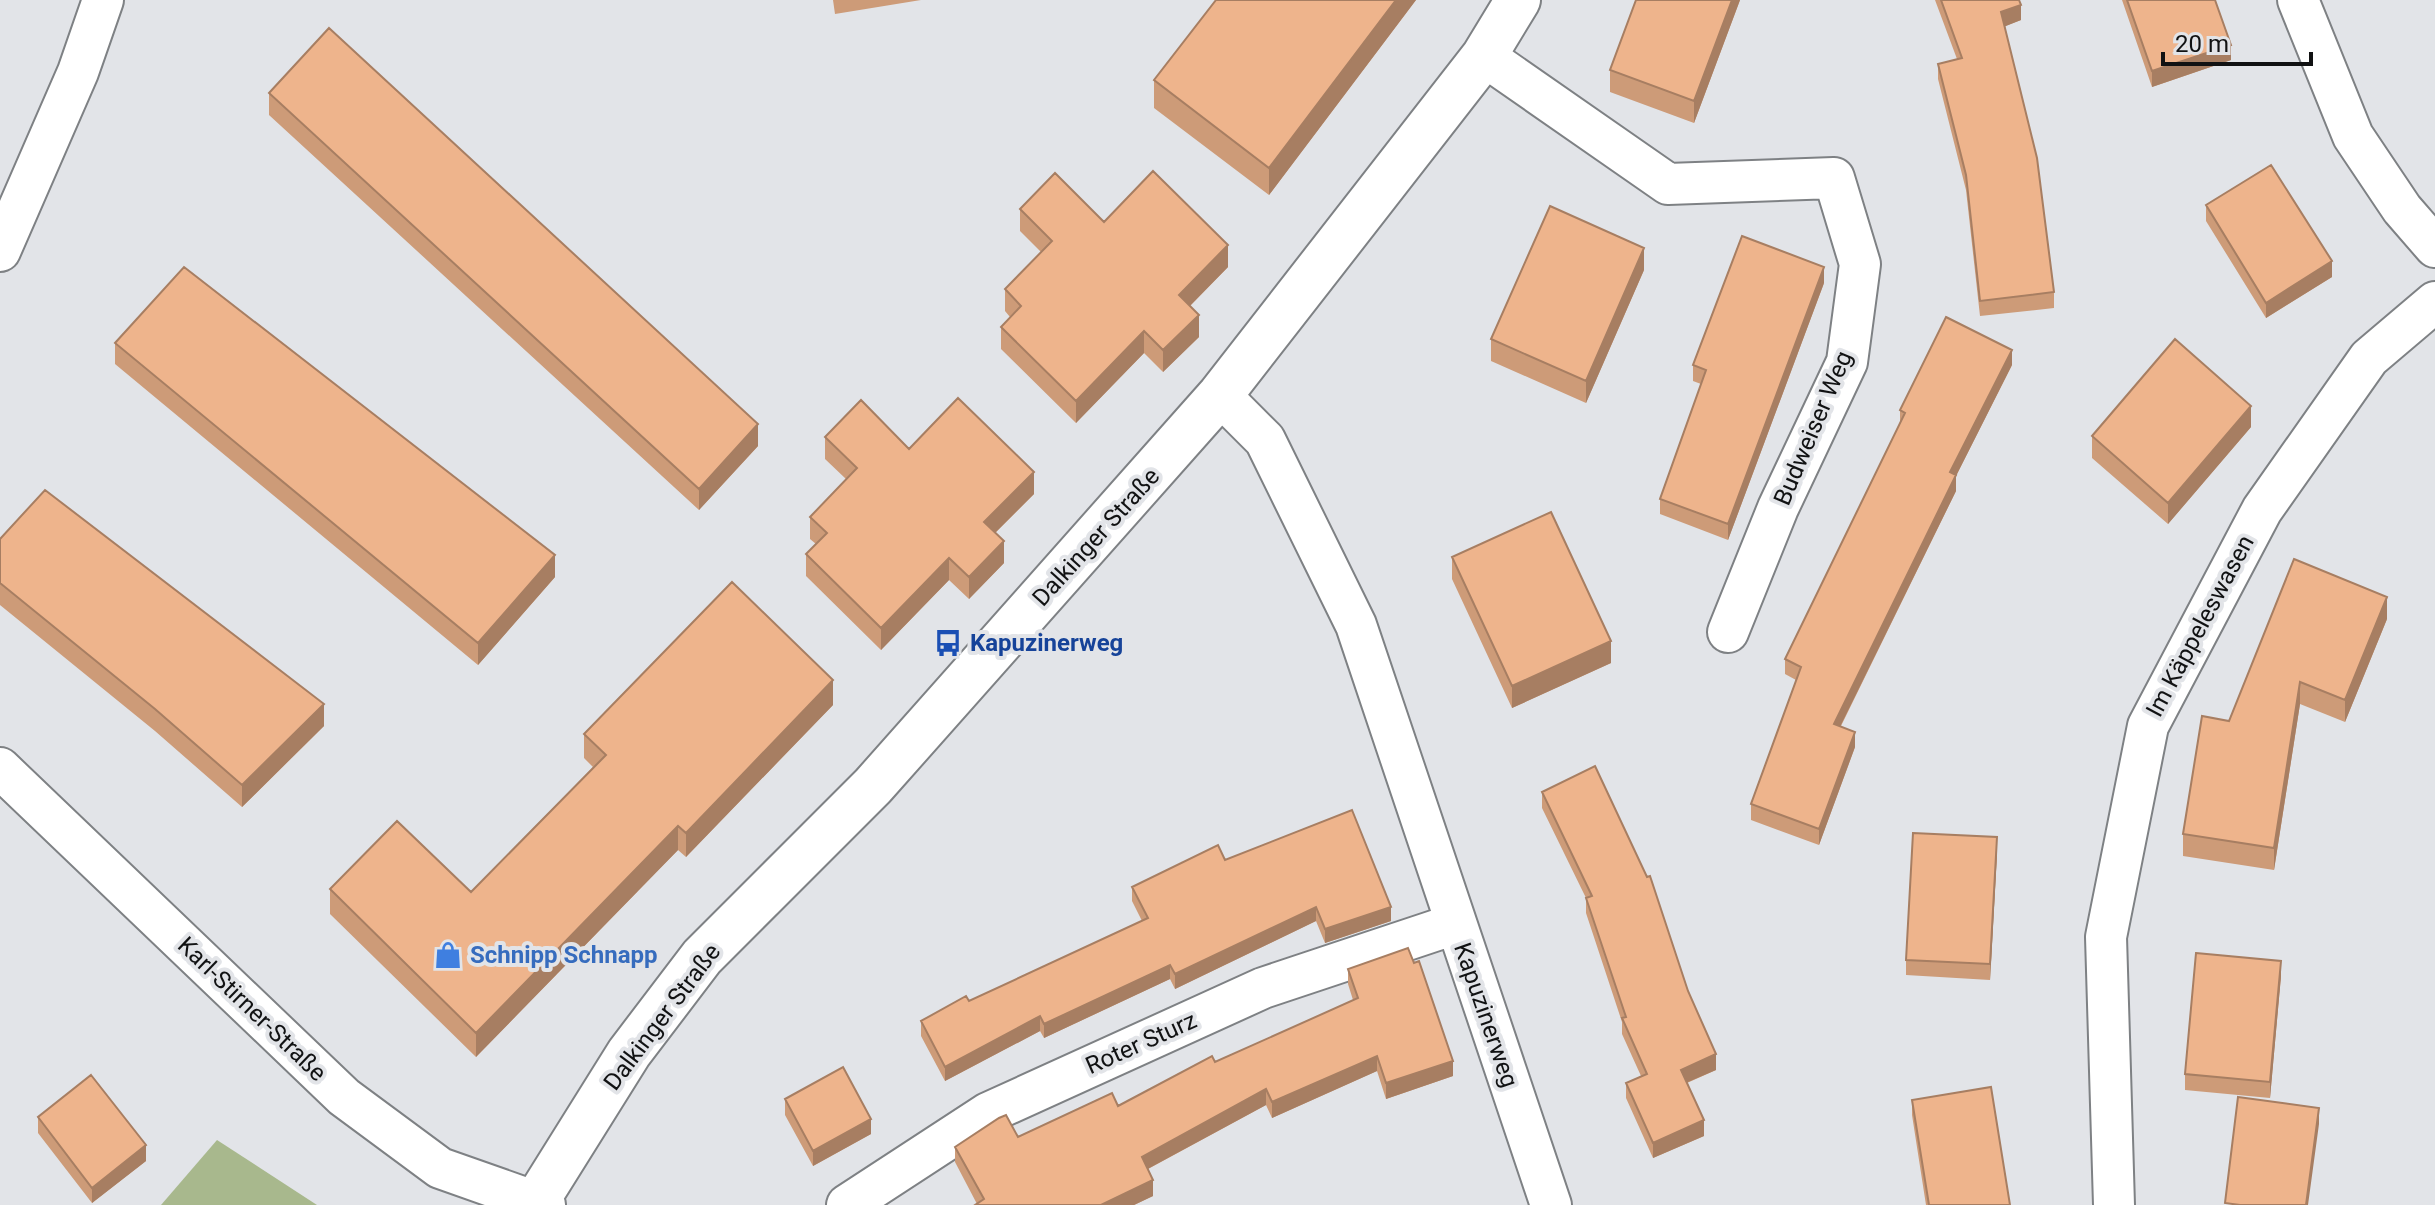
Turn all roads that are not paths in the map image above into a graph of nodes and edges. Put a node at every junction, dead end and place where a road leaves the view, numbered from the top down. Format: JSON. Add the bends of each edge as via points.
{"nodes":[{"id":1,"x":103,"y":0,"type":"edge"},
{"id":2,"x":1518,"y":0,"type":"edge"},
{"id":3,"x":2298,"y":0,"type":"edge"},
{"id":4,"x":1484,"y":56,"type":"junction"},
{"id":5,"x":2435,"y":247,"type":"edge"},
{"id":6,"x":0,"y":251,"type":"edge"},
{"id":7,"x":2435,"y":302,"type":"edge"},
{"id":8,"x":1220,"y":395,"type":"junction"},
{"id":9,"x":1728,"y":632,"type":"dead end"},
{"id":10,"x":0,"y":768,"type":"edge"},
{"id":11,"x":1455,"y":924,"type":"junction"},
{"id":12,"x":539,"y":1203,"type":"edge"},
{"id":13,"x":847,"y":1205,"type":"edge"},
{"id":14,"x":1551,"y":1205,"type":"edge"},
{"id":15,"x":2114,"y":1205,"type":"edge"}],
"edges":[{"from":1,"to":6,"type":"street","via":[[78,72]]},
{"from":2,"to":4,"type":"street","name":"Dalkinger Straße"},
{"from":3,"to":5,"type":"street","via":[[2353,136]]},
{"from":4,"to":8,"type":"street","name":"Dalkinger Straße"},
{"from":4,"to":9,"type":"street","name":"Budweiser Weg","via":[[1668,184],[1834,178],[1860,264],[1847,362],[1778,508]]},
{"from":7,"to":15,"type":"street","name":"Im Käppeleswasen","via":[[2369,358],[2262,510],[2148,726],[2106,937]]},
{"from":8,"to":11,"type":"street","name":"Kapuzinerweg","via":[[1265,440],[1356,625]]},
{"from":8,"to":12,"type":"street","name":"Dalkinger Straße","via":[[873,786],[702,957],[629,1053]]},
{"from":10,"to":12,"type":"street","name":"Karl-Stirner-Straße","via":[[344,1097],[440,1168]]},
{"from":11,"to":13,"type":"street","name":"Roter Sturz","via":[[1263,988],[988,1113]]},
{"from":11,"to":14,"type":"street","name":"Kapuzinerweg"}]}
